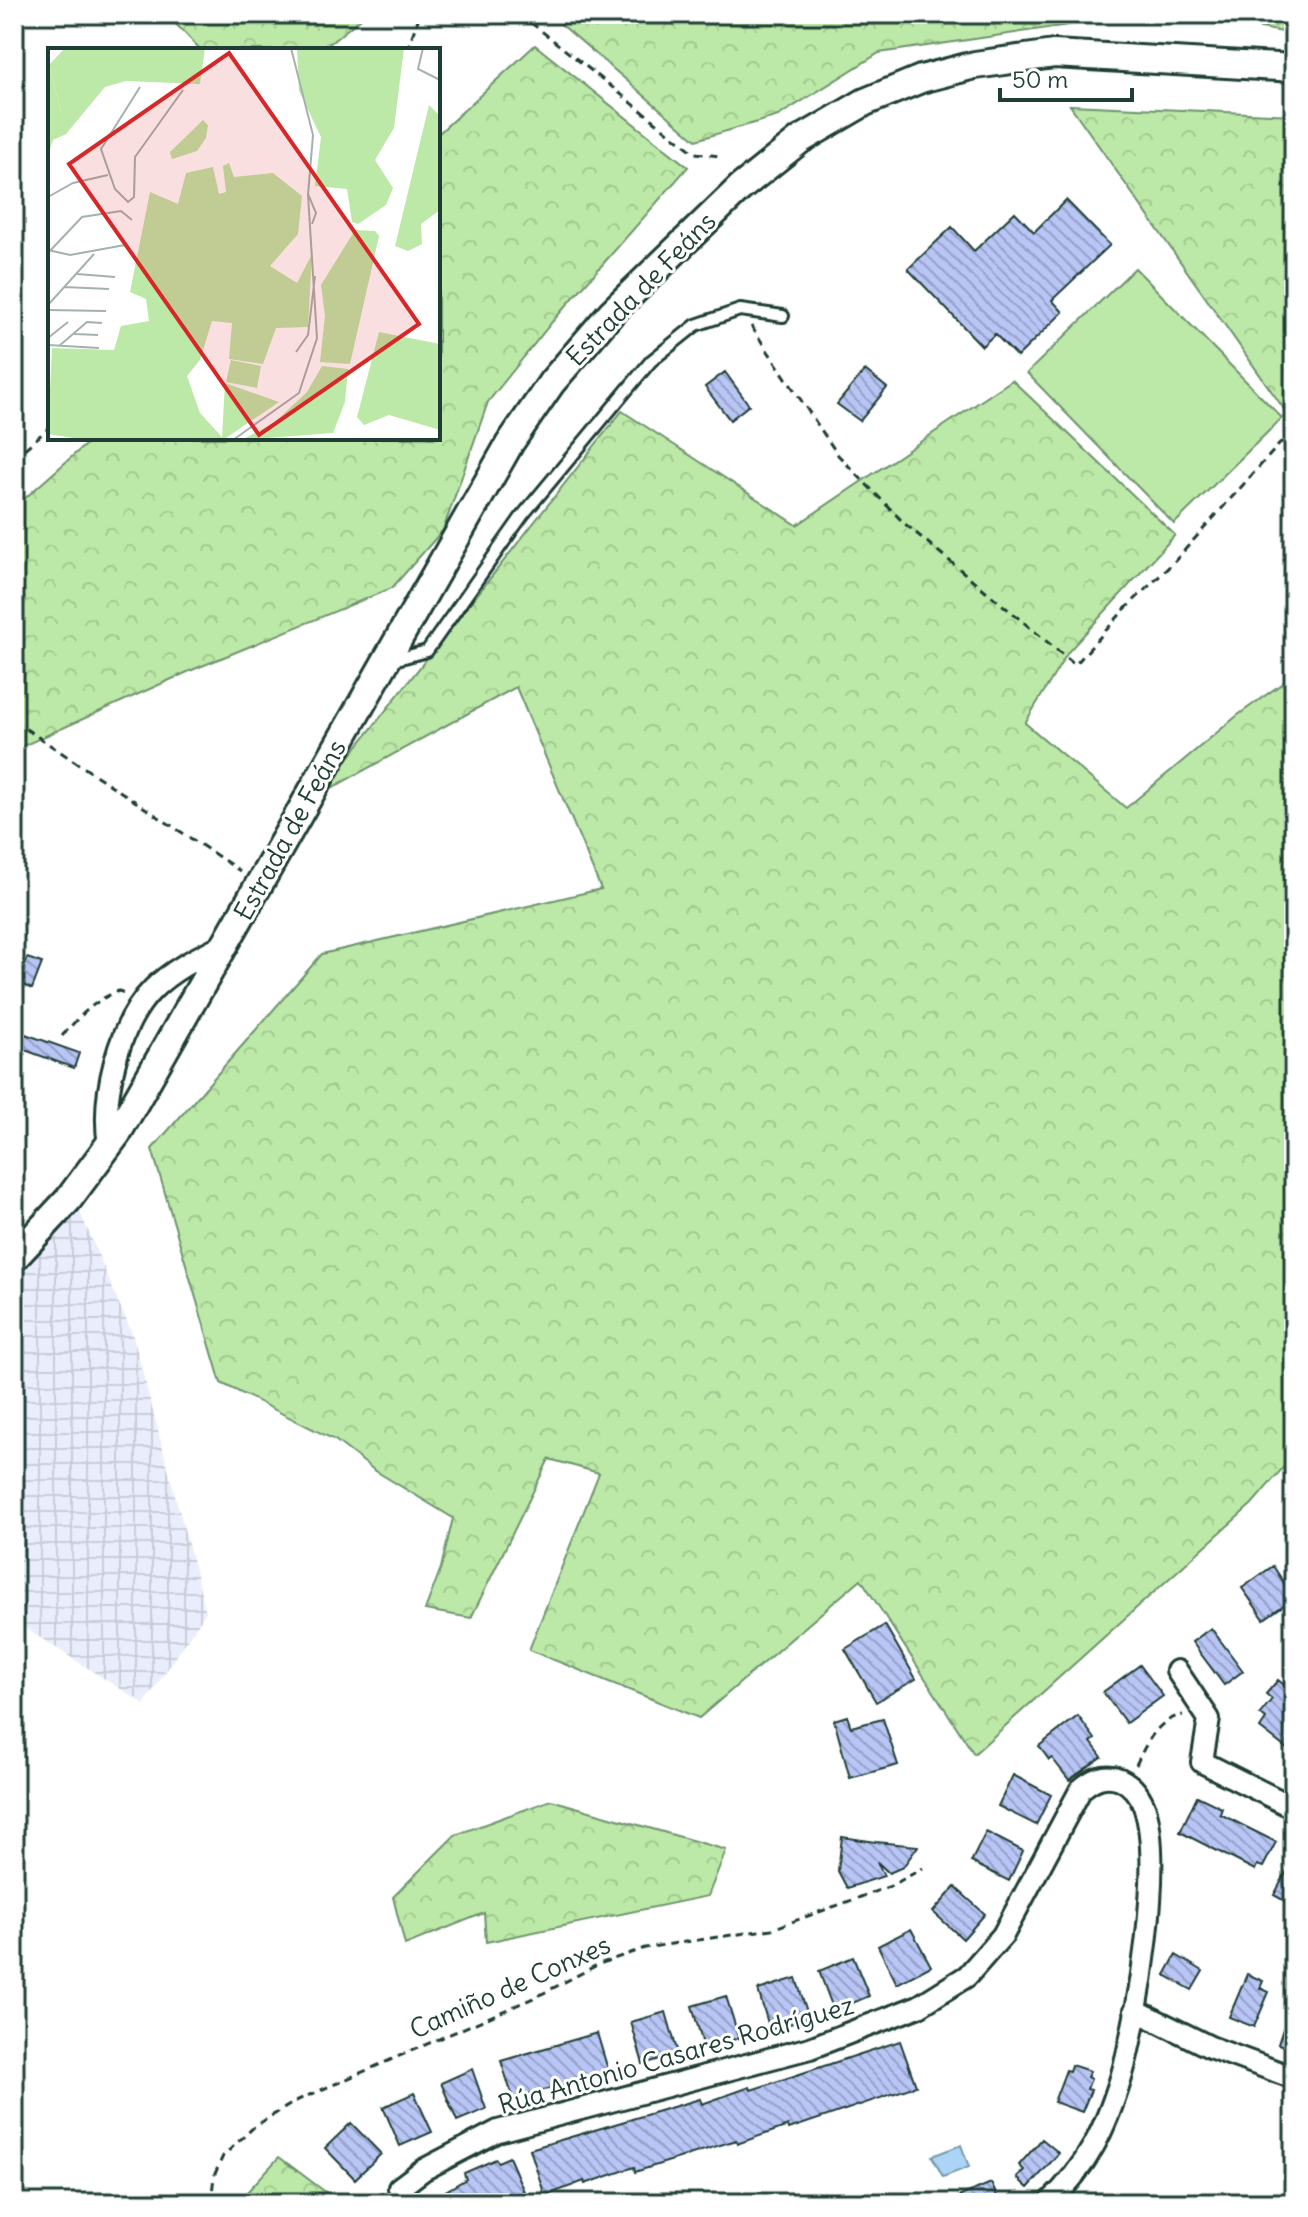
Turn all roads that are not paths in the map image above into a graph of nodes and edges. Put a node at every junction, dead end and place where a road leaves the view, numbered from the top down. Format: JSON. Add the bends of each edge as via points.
{"nodes":[{"id":1,"x":1294,"y":68,"type":"edge"},
{"id":2,"x":783,"y":316,"type":"dead end"},
{"id":3,"x":387,"y":661,"type":"junction"},
{"id":4,"x":226,"y":943,"type":"junction"},
{"id":5,"x":109,"y":1145,"type":"junction"},
{"id":6,"x":14,"y":1258,"type":"edge"},
{"id":7,"x":1177,"y":1671,"type":"dead end"},
{"id":8,"x":1294,"y":1808,"type":"edge"},
{"id":9,"x":1135,"y":2010,"type":"junction"},
{"id":10,"x":1294,"y":2078,"type":"edge"},
{"id":11,"x":399,"y":2188,"type":"dead end"},
{"id":12,"x":1049,"y":2203,"type":"edge"}],
"edges":[{"from":1,"to":3,"type":"street","name":"Estrada de Feáns","via":[[1054,54],[975,65],[865,102],[800,140],[740,188],[622,301],[552,382],[510,443]]},
{"from":2,"to":3,"type":"lane","via":[[740,310],[696,325],[651,361],[522,516],[427,651]]},
{"from":3,"to":4,"type":"street","name":"Estrada de Feáns"},
{"from":4,"to":5,"type":"street","name":"Estrada de Feáns"},
{"from":4,"to":5,"type":"street","name":"Estrada de Feáns","via":[[189,963],[142,1002],[119,1047],[108,1110]]},
{"from":5,"to":6,"type":"street","name":"Estrada de Feáns","via":[[68,1200]]},
{"from":7,"to":8,"type":"street","via":[[1209,1719],[1202,1762]]},
{"from":9,"to":10,"type":"street","via":[[1210,2047]]},
{"from":9,"to":11,"type":"street","name":"Rúa Antonio Casares Rodríguez","via":[[1150,1903],[1150,1841],[1138,1793],[1105,1776],[1081,1789],[1003,1935],[967,1976],[919,2006],[810,2048],[498,2131]]},
{"from":9,"to":12,"type":"street","via":[[1104,2123],[1073,2179]]}]}
